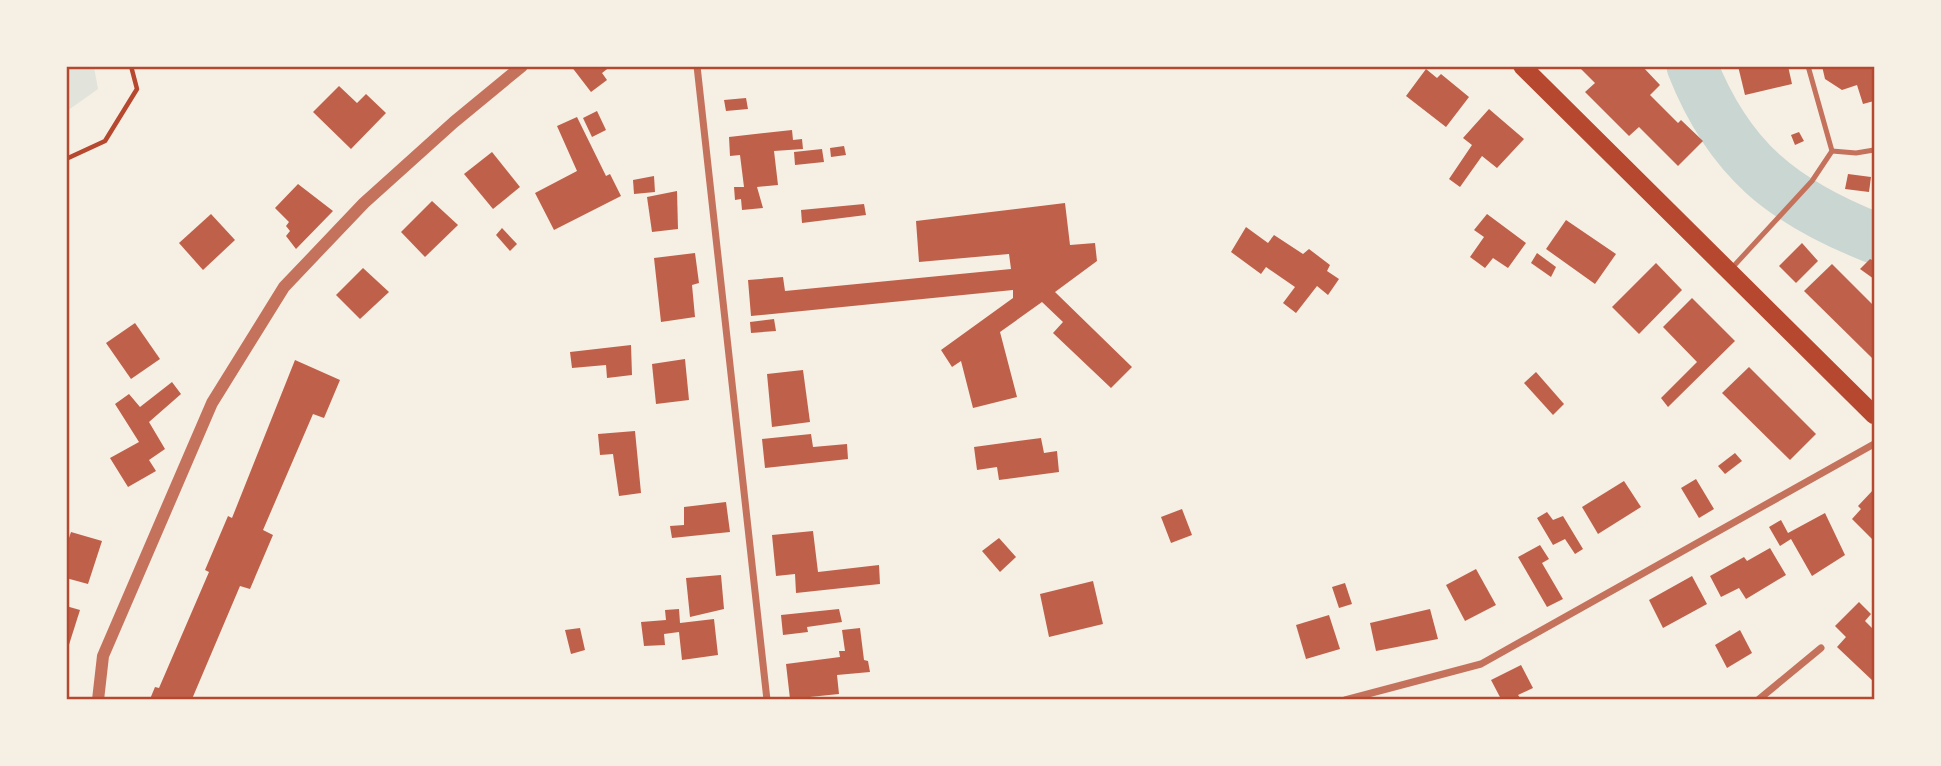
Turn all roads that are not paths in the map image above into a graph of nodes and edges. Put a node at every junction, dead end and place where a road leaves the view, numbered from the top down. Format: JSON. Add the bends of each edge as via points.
{"nodes":[{"id":1,"x":522,"y":66,"type":"edge"},
{"id":2,"x":697,"y":66,"type":"edge"},
{"id":3,"x":1522,"y":66,"type":"edge"},
{"id":4,"x":1808,"y":66,"type":"edge"},
{"id":5,"x":1874,"y":150,"type":"edge"},
{"id":6,"x":1832,"y":151,"type":"junction"},
{"id":7,"x":1729,"y":271,"type":"junction"},
{"id":8,"x":1874,"y":415,"type":"edge"},
{"id":9,"x":1874,"y":444,"type":"edge"},
{"id":10,"x":1821,"y":648,"type":"dead end"},
{"id":11,"x":98,"y":699,"type":"edge"},
{"id":12,"x":767,"y":699,"type":"edge"},
{"id":13,"x":1345,"y":699,"type":"edge"},
{"id":14,"x":1758,"y":699,"type":"edge"}],
"edges":[{"from":1,"to":11,"type":"street","via":[[364,203],[284,287],[212,403],[103,656]]},
{"from":2,"to":12,"type":"street"},
{"from":3,"to":7,"type":"main road"},
{"from":4,"to":6,"type":"lane"},
{"from":5,"to":6,"type":"lane"},
{"from":6,"to":7,"type":"lane","via":[[1812,181]]},
{"from":7,"to":8,"type":"main road"},
{"from":9,"to":13,"type":"street","via":[[1481,664]]},
{"from":10,"to":14,"type":"street"}]}
